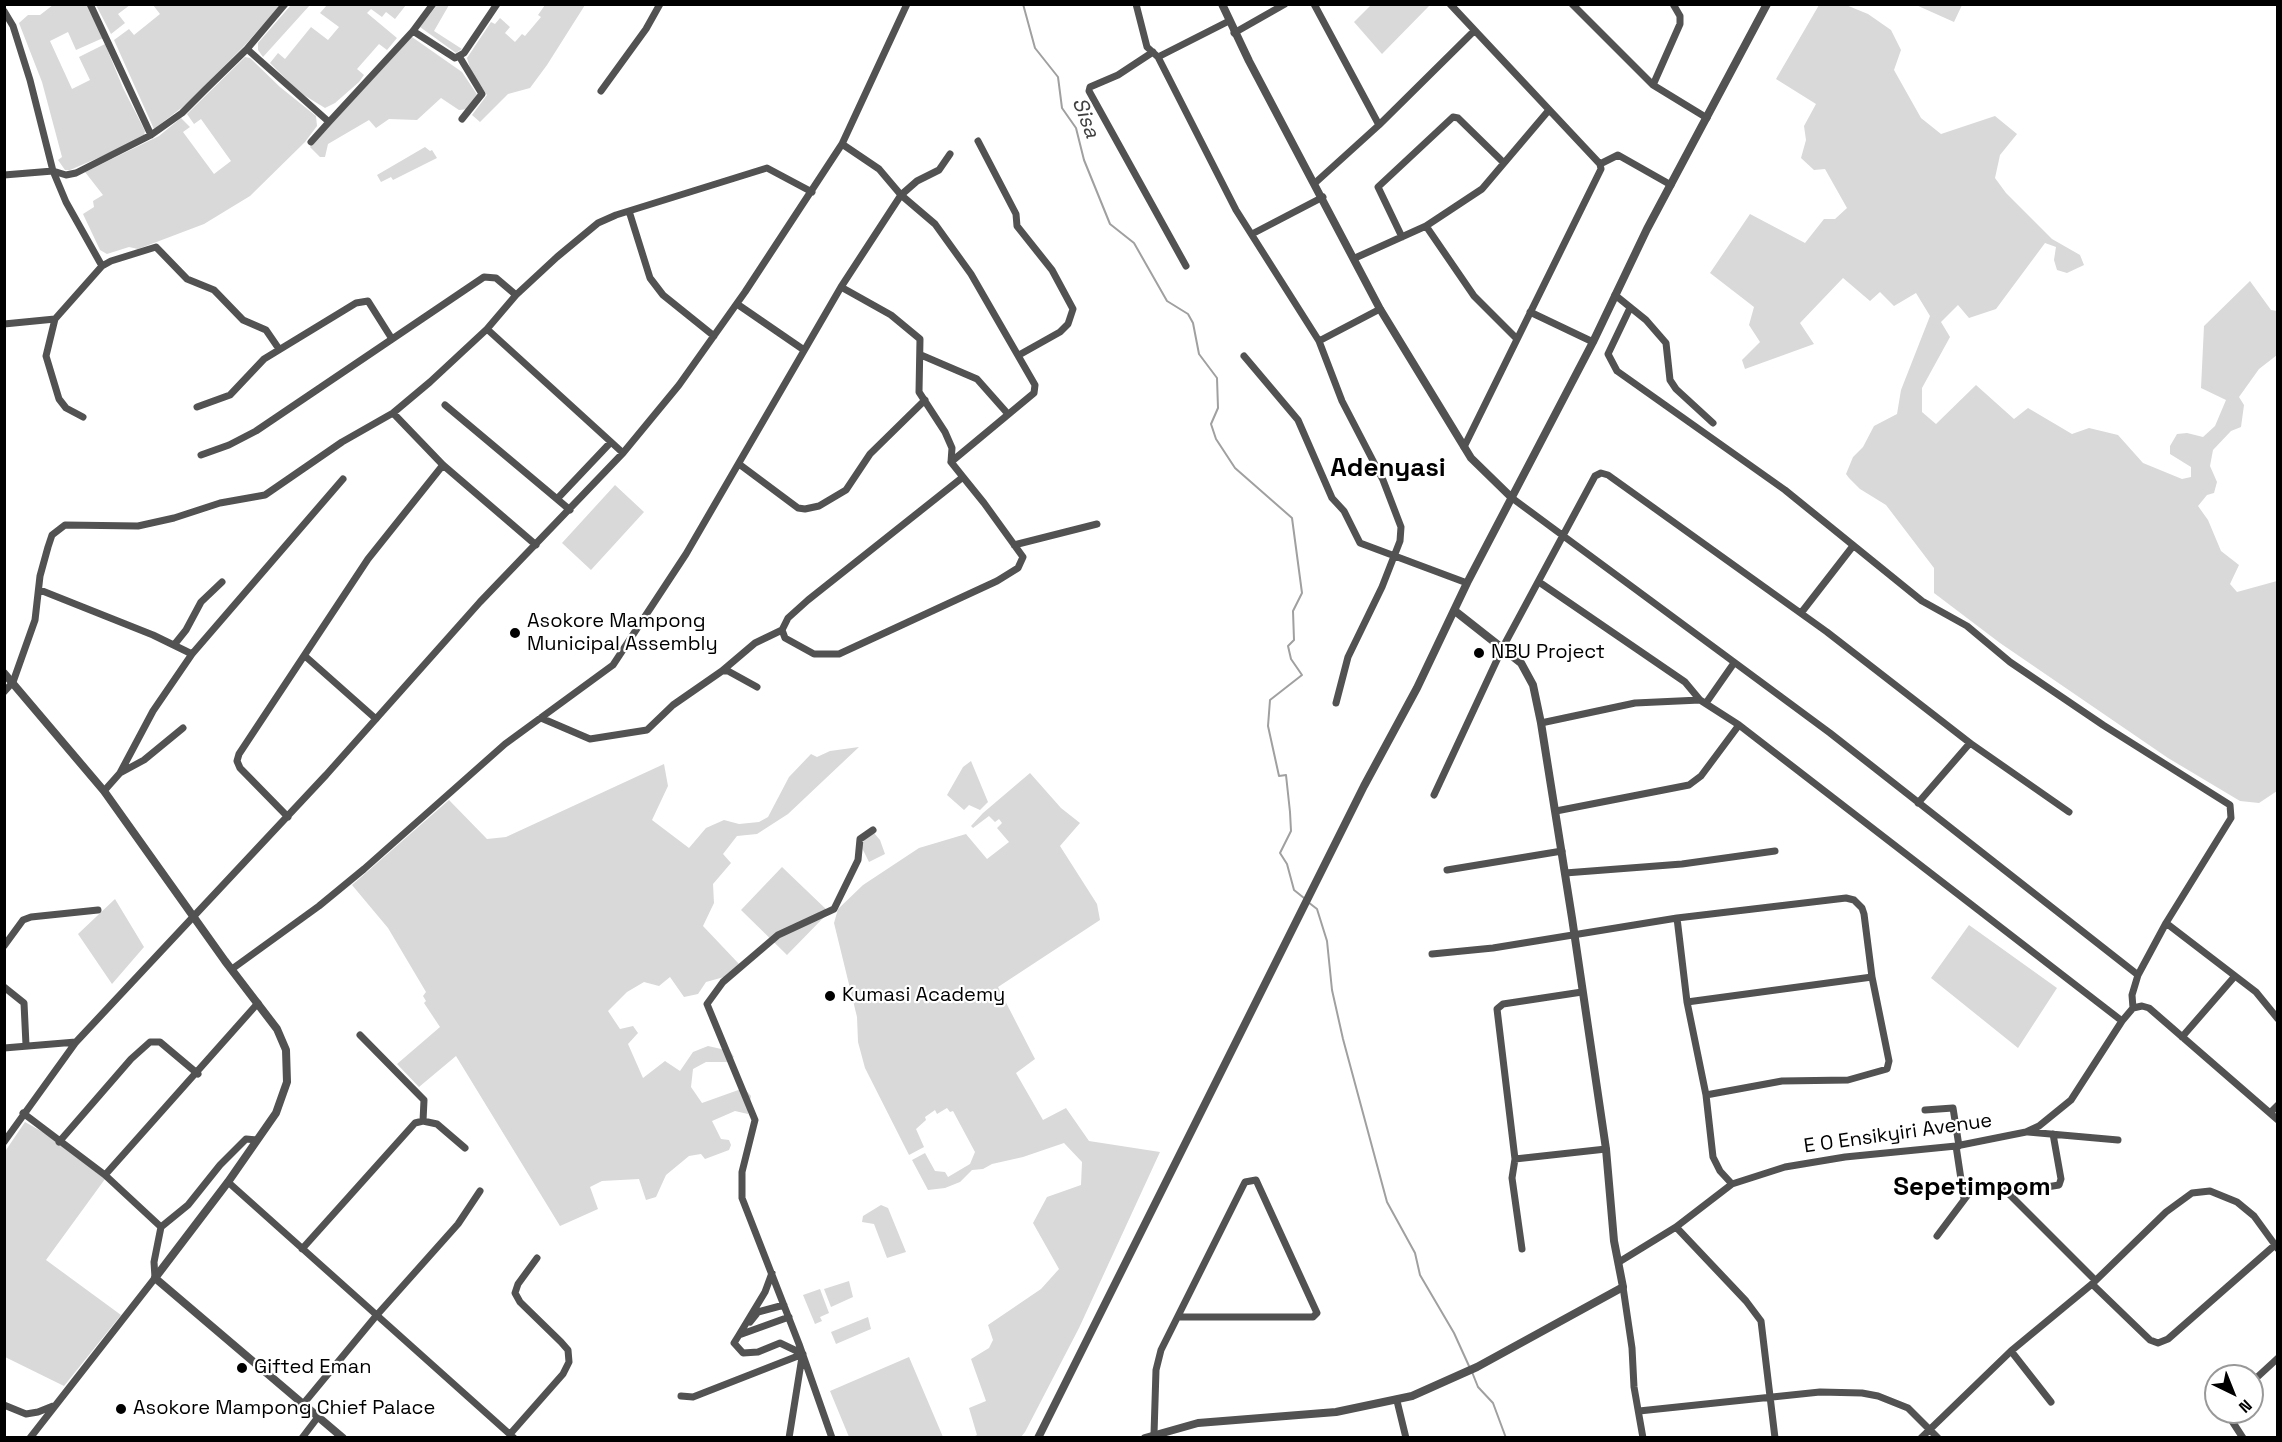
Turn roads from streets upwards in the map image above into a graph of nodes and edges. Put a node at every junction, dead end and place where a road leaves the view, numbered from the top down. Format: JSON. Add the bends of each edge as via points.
{"nodes":[{"id":1,"x":90,"y":4,"type":"edge"},
{"id":2,"x":285,"y":4,"type":"edge"},
{"id":3,"x":433,"y":4,"type":"edge"},
{"id":4,"x":497,"y":4,"type":"edge"},
{"id":5,"x":660,"y":4,"type":"edge"},
{"id":6,"x":907,"y":4,"type":"edge"},
{"id":7,"x":1136,"y":4,"type":"edge"},
{"id":8,"x":1222,"y":4,"type":"edge"},
{"id":9,"x":1285,"y":4,"type":"edge"},
{"id":10,"x":1314,"y":4,"type":"edge"},
{"id":11,"x":1450,"y":4,"type":"edge"},
{"id":12,"x":1572,"y":4,"type":"edge"},
{"id":13,"x":1673,"y":4,"type":"edge"},
{"id":14,"x":1767,"y":4,"type":"edge"},
{"id":15,"x":4,"y":11,"type":"edge"},
{"id":16,"x":1229,"y":21,"type":"junction"},
{"id":17,"x":413,"y":31,"type":"junction"},
{"id":18,"x":1474,"y":31,"type":"junction"},
{"id":19,"x":1234,"y":33,"type":"junction"},
{"id":20,"x":247,"y":49,"type":"junction"},
{"id":21,"x":1156,"y":54,"type":"junction"},
{"id":22,"x":459,"y":56,"type":"junction"},
{"id":23,"x":1653,"y":85,"type":"junction"},
{"id":24,"x":601,"y":91,"type":"dead end"},
{"id":25,"x":1549,"y":110,"type":"junction"},
{"id":26,"x":1707,"y":118,"type":"junction"},
{"id":27,"x":462,"y":119,"type":"dead end"},
{"id":28,"x":329,"y":122,"type":"junction"},
{"id":29,"x":1379,"y":125,"type":"junction"},
{"id":30,"x":151,"y":135,"type":"junction"},
{"id":31,"x":978,"y":141,"type":"dead end"},
{"id":32,"x":310,"y":142,"type":"dead end"},
{"id":33,"x":842,"y":144,"type":"junction"},
{"id":34,"x":950,"y":154,"type":"dead end"},
{"id":35,"x":1504,"y":163,"type":"junction"},
{"id":36,"x":1600,"y":164,"type":"junction"},
{"id":37,"x":53,"y":171,"type":"junction"},
{"id":38,"x":4,"y":176,"type":"edge"},
{"id":39,"x":1315,"y":183,"type":"junction"},
{"id":40,"x":1671,"y":185,"type":"junction"},
{"id":41,"x":812,"y":192,"type":"junction"},
{"id":42,"x":901,"y":195,"type":"junction"},
{"id":43,"x":1323,"y":197,"type":"junction"},
{"id":44,"x":629,"y":211,"type":"junction"},
{"id":45,"x":1426,"y":226,"type":"junction"},
{"id":46,"x":1252,"y":234,"type":"junction"},
{"id":47,"x":1402,"y":237,"type":"junction"},
{"id":48,"x":1355,"y":258,"type":"junction"},
{"id":49,"x":102,"y":266,"type":"junction"},
{"id":50,"x":1186,"y":266,"type":"dead end"},
{"id":51,"x":841,"y":287,"type":"junction"},
{"id":52,"x":516,"y":295,"type":"junction"},
{"id":53,"x":1616,"y":295,"type":"junction"},
{"id":54,"x":737,"y":304,"type":"junction"},
{"id":55,"x":1630,"y":308,"type":"junction"},
{"id":56,"x":1380,"y":309,"type":"junction"},
{"id":57,"x":1530,"y":312,"type":"junction"},
{"id":58,"x":55,"y":319,"type":"junction"},
{"id":59,"x":4,"y":324,"type":"edge"},
{"id":60,"x":487,"y":329,"type":"junction"},
{"id":61,"x":714,"y":336,"type":"junction"},
{"id":62,"x":392,"y":339,"type":"junction"},
{"id":63,"x":1517,"y":339,"type":"junction"},
{"id":64,"x":1319,"y":341,"type":"junction"},
{"id":65,"x":1593,"y":342,"type":"junction"},
{"id":66,"x":279,"y":349,"type":"junction"},
{"id":67,"x":804,"y":350,"type":"junction"},
{"id":68,"x":921,"y":355,"type":"junction"},
{"id":69,"x":1019,"y":355,"type":"junction"},
{"id":70,"x":1244,"y":356,"type":"dead end"},
{"id":71,"x":925,"y":400,"type":"junction"},
{"id":72,"x":445,"y":405,"type":"dead end"},
{"id":73,"x":197,"y":407,"type":"dead end"},
{"id":74,"x":393,"y":413,"type":"junction"},
{"id":75,"x":1008,"y":414,"type":"junction"},
{"id":76,"x":83,"y":417,"type":"dead end"},
{"id":77,"x":1713,"y":423,"type":"dead end"},
{"id":78,"x":610,"y":442,"type":"junction"},
{"id":79,"x":1464,"y":447,"type":"junction"},
{"id":80,"x":623,"y":453,"type":"junction"},
{"id":81,"x":201,"y":455,"type":"dead end"},
{"id":82,"x":951,"y":462,"type":"junction"},
{"id":83,"x":739,"y":464,"type":"junction"},
{"id":84,"x":443,"y":465,"type":"junction"},
{"id":85,"x":963,"y":477,"type":"junction"},
{"id":86,"x":343,"y":479,"type":"dead end"},
{"id":87,"x":1512,"y":498,"type":"junction"},
{"id":88,"x":557,"y":499,"type":"junction"},
{"id":89,"x":570,"y":510,"type":"junction"},
{"id":90,"x":1097,"y":524,"type":"dead end"},
{"id":91,"x":1563,"y":536,"type":"junction"},
{"id":92,"x":536,"y":545,"type":"junction"},
{"id":93,"x":1014,"y":545,"type":"junction"},
{"id":94,"x":1853,"y":546,"type":"junction"},
{"id":95,"x":1394,"y":556,"type":"junction"},
{"id":96,"x":222,"y":582,"type":"dead end"},
{"id":97,"x":1539,"y":582,"type":"junction"},
{"id":98,"x":1467,"y":583,"type":"junction"},
{"id":99,"x":40,"y":590,"type":"junction"},
{"id":100,"x":1455,"y":611,"type":"junction"},
{"id":101,"x":1801,"y":613,"type":"junction"},
{"id":102,"x":782,"y":630,"type":"junction"},
{"id":103,"x":174,"y":645,"type":"junction"},
{"id":104,"x":1503,"y":647,"type":"junction"},
{"id":105,"x":192,"y":654,"type":"junction"},
{"id":106,"x":305,"y":656,"type":"junction"},
{"id":107,"x":1734,"y":663,"type":"junction"},
{"id":108,"x":722,"y":671,"type":"junction"},
{"id":109,"x":4,"y":673,"type":"edge"},
{"id":110,"x":13,"y":682,"type":"junction"},
{"id":111,"x":758,"y":687,"type":"dead end"},
{"id":112,"x":4,"y":692,"type":"edge"},
{"id":113,"x":1703,"y":701,"type":"junction"},
{"id":114,"x":1336,"y":703,"type":"dead end"},
{"id":115,"x":541,"y":718,"type":"junction"},
{"id":116,"x":376,"y":719,"type":"junction"},
{"id":117,"x":1541,"y":723,"type":"junction"},
{"id":118,"x":1739,"y":724,"type":"junction"},
{"id":119,"x":183,"y":728,"type":"dead end"},
{"id":120,"x":1970,"y":743,"type":"junction"},
{"id":121,"x":120,"y":773,"type":"junction"},
{"id":122,"x":104,"y":791,"type":"junction"},
{"id":123,"x":1434,"y":795,"type":"dead end"},
{"id":124,"x":1918,"y":803,"type":"junction"},
{"id":125,"x":1556,"y":811,"type":"junction"},
{"id":126,"x":2069,"y":812,"type":"dead end"},
{"id":127,"x":288,"y":817,"type":"junction"},
{"id":128,"x":873,"y":830,"type":"dead end"},
{"id":129,"x":1562,"y":851,"type":"junction"},
{"id":130,"x":1775,"y":851,"type":"dead end"},
{"id":131,"x":1447,"y":870,"type":"dead end"},
{"id":132,"x":1565,"y":873,"type":"junction"},
{"id":133,"x":98,"y":910,"type":"dead end"},
{"id":134,"x":1677,"y":918,"type":"junction"},
{"id":135,"x":194,"y":919,"type":"junction"},
{"id":136,"x":2166,"y":923,"type":"junction"},
{"id":137,"x":1574,"y":935,"type":"junction"},
{"id":138,"x":4,"y":946,"type":"edge"},
{"id":139,"x":1432,"y":954,"type":"dead end"},
{"id":140,"x":232,"y":969,"type":"junction"},
{"id":141,"x":2138,"y":975,"type":"junction"},
{"id":142,"x":2235,"y":976,"type":"junction"},
{"id":143,"x":1872,"y":977,"type":"junction"},
{"id":144,"x":4,"y":987,"type":"edge"},
{"id":145,"x":1582,"y":992,"type":"junction"},
{"id":146,"x":1687,"y":1002,"type":"junction"},
{"id":147,"x":258,"y":1004,"type":"junction"},
{"id":148,"x":2133,"y":1008,"type":"junction"},
{"id":149,"x":2277,"y":1019,"type":"edge"},
{"id":150,"x":2122,"y":1021,"type":"junction"},
{"id":151,"x":360,"y":1035,"type":"dead end"},
{"id":152,"x":2182,"y":1037,"type":"junction"},
{"id":153,"x":76,"y":1042,"type":"junction"},
{"id":154,"x":26,"y":1044,"type":"junction"},
{"id":155,"x":4,"y":1048,"type":"edge"},
{"id":156,"x":198,"y":1074,"type":"junction"},
{"id":157,"x":1706,"y":1095,"type":"junction"},
{"id":158,"x":2277,"y":1105,"type":"edge"},
{"id":159,"x":1925,"y":1110,"type":"dead end"},
{"id":160,"x":23,"y":1113,"type":"junction"},
{"id":161,"x":2270,"y":1113,"type":"junction"},
{"id":162,"x":2277,"y":1120,"type":"edge"},
{"id":163,"x":423,"y":1121,"type":"junction"},
{"id":164,"x":2026,"y":1132,"type":"junction"},
{"id":165,"x":2053,"y":1134,"type":"junction"},
{"id":166,"x":257,"y":1140,"type":"junction"},
{"id":167,"x":2118,"y":1140,"type":"dead end"},
{"id":168,"x":4,"y":1142,"type":"edge"},
{"id":169,"x":59,"y":1142,"type":"junction"},
{"id":170,"x":1957,"y":1146,"type":"junction"},
{"id":171,"x":465,"y":1148,"type":"dead end"},
{"id":172,"x":1606,"y":1149,"type":"junction"},
{"id":173,"x":1515,"y":1159,"type":"junction"},
{"id":174,"x":105,"y":1175,"type":"junction"},
{"id":175,"x":228,"y":1182,"type":"junction"},
{"id":176,"x":1732,"y":1184,"type":"junction"},
{"id":177,"x":480,"y":1191,"type":"dead end"},
{"id":178,"x":2010,"y":1193,"type":"junction"},
{"id":179,"x":1964,"y":1199,"type":"junction"},
{"id":180,"x":161,"y":1227,"type":"junction"},
{"id":181,"x":1676,"y":1227,"type":"junction"},
{"id":182,"x":1937,"y":1236,"type":"dead end"},
{"id":183,"x":2276,"y":1247,"type":"edge"},
{"id":184,"x":302,"y":1249,"type":"junction"},
{"id":185,"x":1522,"y":1250,"type":"dead end"},
{"id":186,"x":537,"y":1258,"type":"dead end"},
{"id":187,"x":1620,"y":1262,"type":"junction"},
{"id":188,"x":772,"y":1274,"type":"junction"},
{"id":189,"x":155,"y":1278,"type":"junction"},
{"id":190,"x":2093,"y":1282,"type":"junction"},
{"id":191,"x":1623,"y":1287,"type":"junction"},
{"id":192,"x":784,"y":1305,"type":"junction"},
{"id":193,"x":376,"y":1316,"type":"junction"},
{"id":194,"x":789,"y":1317,"type":"junction"},
{"id":195,"x":1179,"y":1317,"type":"junction"},
{"id":196,"x":739,"y":1335,"type":"junction"},
{"id":197,"x":796,"y":1336,"type":"junction"},
{"id":198,"x":780,"y":1343,"type":"junction"},
{"id":199,"x":2011,"y":1351,"type":"junction"},
{"id":200,"x":803,"y":1354,"type":"junction"},
{"id":201,"x":2277,"y":1358,"type":"edge"},
{"id":202,"x":2264,"y":1370,"type":"edge"},
{"id":203,"x":681,"y":1396,"type":"dead end"},
{"id":204,"x":1768,"y":1397,"type":"junction"},
{"id":205,"x":1397,"y":1401,"type":"junction"},
{"id":206,"x":2051,"y":1402,"type":"dead end"},
{"id":207,"x":304,"y":1403,"type":"junction"},
{"id":208,"x":4,"y":1405,"type":"edge"},
{"id":209,"x":56,"y":1405,"type":"junction"},
{"id":210,"x":1638,"y":1411,"type":"junction"},
{"id":211,"x":318,"y":1417,"type":"junction"},
{"id":212,"x":2234,"y":1424,"type":"edge"},
{"id":213,"x":1930,"y":1429,"type":"junction"},
{"id":214,"x":1154,"y":1434,"type":"junction"},
{"id":215,"x":513,"y":1435,"type":"edge"},
{"id":216,"x":30,"y":1437,"type":"edge"},
{"id":217,"x":302,"y":1437,"type":"edge"},
{"id":218,"x":343,"y":1437,"type":"edge"},
{"id":219,"x":789,"y":1437,"type":"edge"},
{"id":220,"x":832,"y":1437,"type":"edge"},
{"id":221,"x":1038,"y":1437,"type":"edge"},
{"id":222,"x":1145,"y":1437,"type":"edge"},
{"id":223,"x":1406,"y":1437,"type":"edge"},
{"id":224,"x":1643,"y":1437,"type":"edge"},
{"id":225,"x":1775,"y":1437,"type":"edge"},
{"id":226,"x":1921,"y":1437,"type":"edge"},
{"id":227,"x":1938,"y":1437,"type":"edge"},
{"id":228,"x":2243,"y":1437,"type":"edge"}],
"edges":[{"from":1,"to":30,"type":"street"},
{"from":2,"to":20,"type":"street"},
{"from":3,"to":17,"type":"street"},
{"from":4,"to":22,"type":"street"},
{"from":5,"to":24,"type":"street"},
{"from":6,"to":33,"type":"street"},
{"from":7,"to":21,"type":"street","via":[[1147,47]]},
{"from":8,"to":16,"type":"street"},
{"from":9,"to":19,"type":"street"},
{"from":10,"to":29,"type":"street"},
{"from":11,"to":18,"type":"street"},
{"from":12,"to":23,"type":"street"},
{"from":13,"to":23,"type":"street","via":[[1680,24]]},
{"from":14,"to":26,"type":"street"},
{"from":15,"to":37,"type":"street","via":[[13,26],[30,80]]},
{"from":16,"to":19,"type":"street"},
{"from":16,"to":21,"type":"street"},
{"from":17,"to":22,"type":"street","via":[[450,57]]},
{"from":17,"to":28,"type":"street"},
{"from":18,"to":25,"type":"street"},
{"from":18,"to":29,"type":"street"},
{"from":19,"to":39,"type":"street"},
{"from":20,"to":28,"type":"street"},
{"from":20,"to":30,"type":"street","via":[[182,113]]},
{"from":21,"to":46,"type":"street"},
{"from":21,"to":50,"type":"street","via":[[1090,87],[1089,91]]},
{"from":22,"to":27,"type":"street","via":[[482,94]]},
{"from":23,"to":26,"type":"street"},
{"from":25,"to":35,"type":"street"},
{"from":25,"to":36,"type":"street"},
{"from":26,"to":40,"type":"street"},
{"from":28,"to":32,"type":"street"},
{"from":29,"to":39,"type":"street"},
{"from":30,"to":37,"type":"street","via":[[76,173]]},
{"from":31,"to":69,"type":"street","via":[[1016,214],[1017,226],[1052,270],[1073,309],[1068,324],[1060,332]]},
{"from":33,"to":41,"type":"street"},
{"from":33,"to":42,"type":"street","via":[[879,169]]},
{"from":34,"to":42,"type":"street","via":[[939,170]]},
{"from":35,"to":45,"type":"street","via":[[1482,189]]},
{"from":35,"to":47,"type":"street","via":[[1453,117],[1378,187]]},
{"from":36,"to":40,"type":"street","via":[[1618,155]]},
{"from":36,"to":57,"type":"street","via":[[1600,174]]},
{"from":37,"to":38,"type":"street"},
{"from":37,"to":49,"type":"street"},
{"from":39,"to":43,"type":"street"},
{"from":40,"to":53,"type":"street"},
{"from":41,"to":44,"type":"street","via":[[767,168]]},
{"from":41,"to":54,"type":"street"},
{"from":42,"to":51,"type":"street"},
{"from":42,"to":69,"type":"street","via":[[941,232]]},
{"from":43,"to":46,"type":"street"},
{"from":43,"to":48,"type":"street"},
{"from":44,"to":52,"type":"street","via":[[598,223]]},
{"from":44,"to":61,"type":"street","via":[[650,279],[663,295]]},
{"from":45,"to":47,"type":"street"},
{"from":45,"to":63,"type":"street","via":[[1474,296]]},
{"from":46,"to":64,"type":"street"},
{"from":47,"to":48,"type":"street"},
{"from":48,"to":56,"type":"street"},
{"from":49,"to":58,"type":"street"},
{"from":49,"to":66,"type":"street","via":[[156,247],[187,279],[214,290],[243,320],[266,330]]},
{"from":51,"to":67,"type":"street"},
{"from":51,"to":68,"type":"street","via":[[913,331],[920,339]]},
{"from":52,"to":60,"type":"street"},
{"from":52,"to":62,"type":"street","via":[[496,278],[484,277]]},
{"from":53,"to":55,"type":"street"},
{"from":53,"to":65,"type":"street"},
{"from":54,"to":61,"type":"street"},
{"from":54,"to":67,"type":"street"},
{"from":55,"to":77,"type":"street","via":[[1666,343],[1670,380],[1676,389]]},
{"from":55,"to":94,"type":"street","via":[[1608,354],[1617,371],[1785,490]]},
{"from":56,"to":64,"type":"street"},
{"from":56,"to":79,"type":"street"},
{"from":57,"to":63,"type":"street"},
{"from":57,"to":65,"type":"street"},
{"from":58,"to":59,"type":"street"},
{"from":58,"to":76,"type":"street","via":[[46,356],[59,399]]},
{"from":60,"to":74,"type":"street"},
{"from":60,"to":78,"type":"street"},
{"from":61,"to":80,"type":"street","via":[[679,386]]},
{"from":62,"to":66,"type":"street","via":[[364,300]]},
{"from":62,"to":81,"type":"street","via":[[256,431]]},
{"from":63,"to":79,"type":"street"},
{"from":64,"to":95,"type":"street","via":[[1342,401],[1383,480],[1401,527]]},
{"from":65,"to":87,"type":"street"},
{"from":66,"to":73,"type":"street","via":[[230,395]]},
{"from":67,"to":83,"type":"street"},
{"from":68,"to":71,"type":"street","via":[[919,392]]},
{"from":68,"to":75,"type":"street","via":[[977,379]]},
{"from":69,"to":75,"type":"street","via":[[1035,385],[1034,393]]},
{"from":70,"to":95,"type":"street","via":[[1298,420],[1332,498],[1344,511],[1360,543]]},
{"from":71,"to":82,"type":"street","via":[[945,432]]},
{"from":71,"to":83,"type":"street","via":[[870,454],[846,490],[819,506],[798,508]]},
{"from":72,"to":88,"type":"street"},
{"from":74,"to":84,"type":"street"},
{"from":74,"to":99,"type":"street","via":[[342,442],[265,495],[138,526],[65,525],[52,535]]},
{"from":75,"to":82,"type":"street"},
{"from":78,"to":80,"type":"street"},
{"from":78,"to":88,"type":"street"},
{"from":79,"to":87,"type":"street"},
{"from":80,"to":89,"type":"street"},
{"from":82,"to":85,"type":"street"},
{"from":83,"to":115,"type":"street","via":[[623,652],[598,678]]},
{"from":84,"to":92,"type":"street"},
{"from":84,"to":106,"type":"street","via":[[368,560]]},
{"from":85,"to":93,"type":"street"},
{"from":85,"to":102,"type":"street","via":[[808,600],[788,618]]},
{"from":86,"to":105,"type":"street"},
{"from":87,"to":91,"type":"street"},
{"from":87,"to":98,"type":"street"},
{"from":88,"to":89,"type":"street"},
{"from":89,"to":92,"type":"street"},
{"from":90,"to":93,"type":"street"},
{"from":91,"to":97,"type":"street"},
{"from":91,"to":101,"type":"street","via":[[1595,476],[1608,475]]},
{"from":91,"to":107,"type":"street"},
{"from":92,"to":116,"type":"street"},
{"from":93,"to":102,"type":"street","via":[[1023,557],[1022,563],[997,581],[839,654],[814,654],[785,638]]},
{"from":94,"to":101,"type":"street"},
{"from":94,"to":136,"type":"street","via":[[1922,601],[1967,626],[2010,662],[2230,805],[2231,818]]},
{"from":95,"to":98,"type":"street"},
{"from":95,"to":114,"type":"street","via":[[1348,657]]},
{"from":96,"to":103,"type":"street","via":[[201,602]]},
{"from":97,"to":104,"type":"street"},
{"from":97,"to":113,"type":"street","via":[[1685,682]]},
{"from":98,"to":100,"type":"street"},
{"from":99,"to":103,"type":"street"},
{"from":99,"to":110,"type":"street","via":[[35,620]]},
{"from":100,"to":104,"type":"street"},
{"from":100,"to":221,"type":"street"},
{"from":101,"to":120,"type":"street"},
{"from":102,"to":108,"type":"street","via":[[742,652]]},
{"from":103,"to":105,"type":"street"},
{"from":104,"to":117,"type":"street","via":[[1527,672]]},
{"from":104,"to":123,"type":"street"},
{"from":105,"to":121,"type":"street","via":[[153,711]]},
{"from":106,"to":116,"type":"street"},
{"from":106,"to":127,"type":"street","via":[[237,760],[240,768]]},
{"from":107,"to":113,"type":"street"},
{"from":107,"to":124,"type":"street"},
{"from":108,"to":111,"type":"street"},
{"from":108,"to":115,"type":"street","via":[[673,705],[647,730],[590,739]]},
{"from":109,"to":110,"type":"street"},
{"from":110,"to":112,"type":"street"},
{"from":110,"to":122,"type":"street"},
{"from":113,"to":117,"type":"street","via":[[1635,702]]},
{"from":113,"to":118,"type":"street"},
{"from":115,"to":140,"type":"street","via":[[466,776],[318,906]]},
{"from":116,"to":127,"type":"street"},
{"from":117,"to":125,"type":"street"},
{"from":118,"to":125,"type":"street","via":[[1694,783]]},
{"from":118,"to":150,"type":"street"},
{"from":119,"to":121,"type":"street","via":[[144,760]]},
{"from":120,"to":124,"type":"street"},
{"from":120,"to":126,"type":"street"},
{"from":121,"to":122,"type":"street"},
{"from":122,"to":135,"type":"street"},
{"from":124,"to":141,"type":"street"},
{"from":125,"to":129,"type":"street"},
{"from":127,"to":135,"type":"street"},
{"from":128,"to":188,"type":"street","via":[[860,839],[858,860],[834,909],[778,935],[723,982],[707,1004],[755,1120],[742,1172],[742,1198]]},
{"from":129,"to":131,"type":"street"},
{"from":129,"to":132,"type":"street"},
{"from":130,"to":132,"type":"street","via":[[1682,864]]},
{"from":132,"to":137,"type":"street"},
{"from":133,"to":138,"type":"street","via":[[23,920]]},
{"from":134,"to":137,"type":"street"},
{"from":134,"to":143,"type":"street","via":[[1854,900],[1864,914]]},
{"from":134,"to":146,"type":"street"},
{"from":135,"to":140,"type":"street"},
{"from":135,"to":153,"type":"street"},
{"from":136,"to":141,"type":"street"},
{"from":136,"to":142,"type":"street"},
{"from":137,"to":139,"type":"street"},
{"from":137,"to":145,"type":"street"},
{"from":140,"to":147,"type":"street"},
{"from":141,"to":148,"type":"street"},
{"from":142,"to":149,"type":"street","via":[[2256,992]]},
{"from":142,"to":152,"type":"street"},
{"from":143,"to":146,"type":"street"},
{"from":143,"to":157,"type":"street","via":[[1889,1061],[1887,1069],[1848,1080],[1782,1081]]},
{"from":144,"to":154,"type":"street","via":[[24,1003]]},
{"from":145,"to":172,"type":"street"},
{"from":145,"to":173,"type":"street","via":[[1503,1004],[1497,1009]]},
{"from":146,"to":157,"type":"street"},
{"from":147,"to":156,"type":"street"},
{"from":147,"to":166,"type":"street","via":[[282,1040],[288,1068],[276,1113]]},
{"from":148,"to":150,"type":"street","name":"E O Ensikyiri Avenue"},
{"from":148,"to":152,"type":"street","via":[[2149,1008]]},
{"from":150,"to":164,"type":"street","name":"E O Ensikyiri Avenue","via":[[2071,1100]]},
{"from":151,"to":163,"type":"street","via":[[424,1100]]},
{"from":152,"to":161,"type":"street"},
{"from":153,"to":154,"type":"street"},
{"from":153,"to":160,"type":"street"},
{"from":154,"to":155,"type":"street"},
{"from":156,"to":169,"type":"street","via":[[160,1042],[150,1042]]},
{"from":156,"to":174,"type":"street"},
{"from":157,"to":176,"type":"street","via":[[1713,1157]]},
{"from":158,"to":161,"type":"street"},
{"from":159,"to":170,"type":"street","via":[[1953,1108],[1957,1117]]},
{"from":160,"to":168,"type":"street"},
{"from":160,"to":169,"type":"street"},
{"from":161,"to":162,"type":"street"},
{"from":163,"to":171,"type":"street","via":[[437,1124]]},
{"from":163,"to":184,"type":"street","via":[[415,1123]]},
{"from":164,"to":165,"type":"street"},
{"from":164,"to":170,"type":"street","name":"E O Ensikyiri Avenue"},
{"from":165,"to":167,"type":"street"},
{"from":165,"to":178,"type":"street","via":[[2060,1185]]},
{"from":166,"to":175,"type":"street"},
{"from":166,"to":180,"type":"street","via":[[246,1139],[188,1205]]},
{"from":169,"to":174,"type":"street"},
{"from":170,"to":176,"type":"street","name":"E O Ensikyiri Avenue","via":[[1795,1165]]},
{"from":170,"to":179,"type":"street"},
{"from":172,"to":173,"type":"street"},
{"from":172,"to":187,"type":"street","via":[[1614,1241]]},
{"from":173,"to":185,"type":"street","via":[[1512,1178]]},
{"from":174,"to":180,"type":"street"},
{"from":175,"to":184,"type":"street"},
{"from":175,"to":189,"type":"street"},
{"from":176,"to":181,"type":"street","name":"E O Ensikyiri Avenue"},
{"from":177,"to":193,"type":"street","via":[[458,1224]]},
{"from":178,"to":179,"type":"street","via":[[2000,1187],[1980,1187]]},
{"from":178,"to":190,"type":"street"},
{"from":179,"to":182,"type":"street"},
{"from":180,"to":189,"type":"street"},
{"from":181,"to":187,"type":"street","name":"E O Ensikyiri Avenue"},
{"from":181,"to":204,"type":"street","via":[[1758,1316],[1763,1328]]},
{"from":183,"to":190,"type":"street","via":[[2254,1216],[2237,1202],[2219,1193],[2197,1190],[2166,1212]]},
{"from":183,"to":190,"type":"street","via":[[2163,1342],[2150,1340]]},
{"from":184,"to":193,"type":"street"},
{"from":186,"to":215,"type":"street","via":[[515,1293],[568,1350],[569,1362]]},
{"from":187,"to":191,"type":"street"},
{"from":188,"to":192,"type":"street"},
{"from":188,"to":196,"type":"street"},
{"from":189,"to":207,"type":"street"},
{"from":189,"to":209,"type":"street"},
{"from":190,"to":199,"type":"street"},
{"from":191,"to":205,"type":"street","via":[[1478,1367]]},
{"from":191,"to":210,"type":"street"},
{"from":192,"to":194,"type":"street"},
{"from":192,"to":196,"type":"street","via":[[758,1312]]},
{"from":193,"to":207,"type":"street"},
{"from":193,"to":215,"type":"street"},
{"from":194,"to":196,"type":"street"},
{"from":194,"to":197,"type":"street"},
{"from":195,"to":195,"type":"street","via":[[1245,1182],[1256,1180],[1317,1313],[1310,1317]]},
{"from":195,"to":214,"type":"street","via":[[1157,1361]]},
{"from":196,"to":198,"type":"street","via":[[734,1343],[743,1353]]},
{"from":197,"to":198,"type":"street"},
{"from":197,"to":200,"type":"street"},
{"from":198,"to":200,"type":"street"},
{"from":199,"to":206,"type":"street"},
{"from":199,"to":213,"type":"street"},
{"from":200,"to":203,"type":"street","via":[[693,1397]]},
{"from":200,"to":219,"type":"street"},
{"from":200,"to":220,"type":"street"},
{"from":201,"to":202,"type":"street"},
{"from":204,"to":210,"type":"street"},
{"from":204,"to":213,"type":"street","via":[[1820,1392],[1878,1396],[1908,1408]]},
{"from":204,"to":225,"type":"street"},
{"from":205,"to":214,"type":"street","via":[[1336,1412],[1198,1423]]},
{"from":205,"to":223,"type":"street"},
{"from":207,"to":211,"type":"street"},
{"from":208,"to":209,"type":"street","via":[[26,1414]]},
{"from":209,"to":216,"type":"street"},
{"from":210,"to":224,"type":"street"},
{"from":211,"to":217,"type":"street"},
{"from":211,"to":218,"type":"street"},
{"from":212,"to":228,"type":"street"},
{"from":213,"to":226,"type":"street"},
{"from":213,"to":227,"type":"street"},
{"from":214,"to":222,"type":"street"}]}
